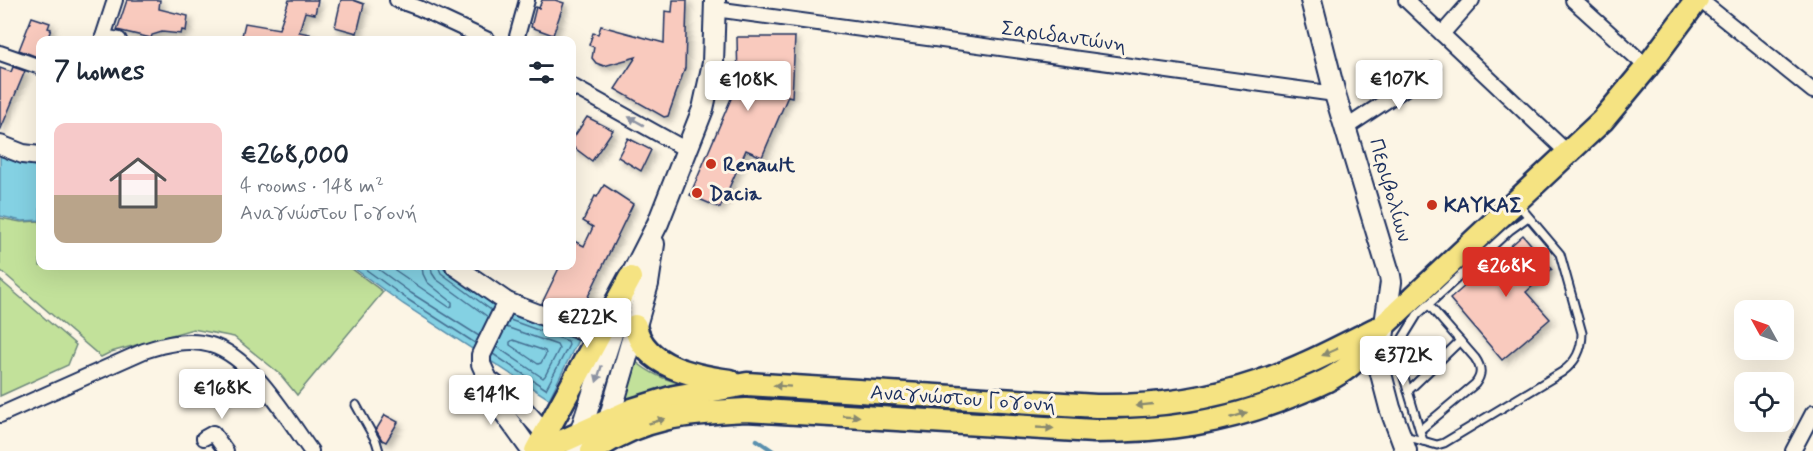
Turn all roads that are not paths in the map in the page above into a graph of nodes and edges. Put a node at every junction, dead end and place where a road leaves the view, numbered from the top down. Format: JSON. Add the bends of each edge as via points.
{"nodes":[{"id":1,"x":115,"y":0,"type":"edge"},
{"id":2,"x":397,"y":0,"type":"edge"},
{"id":3,"x":527,"y":0,"type":"edge"},
{"id":4,"x":1312,"y":0,"type":"edge"},
{"id":5,"x":1406,"y":0,"type":"edge"},
{"id":6,"x":1472,"y":0,"type":"edge"},
{"id":7,"x":1573,"y":0,"type":"edge"},
{"id":8,"x":1699,"y":0,"type":"edge"},
{"id":9,"x":715,"y":5,"type":"edge"},
{"id":10,"x":1442,"y":34,"type":"junction"},
{"id":11,"x":103,"y":36,"type":"edge"},
{"id":12,"x":479,"y":36,"type":"edge"},
{"id":13,"x":517,"y":36,"type":"edge"},
{"id":14,"x":0,"y":53,"type":"edge"},
{"id":15,"x":36,"y":66,"type":"edge"},
{"id":16,"x":1647,"y":67,"type":"junction"},
{"id":17,"x":1433,"y":70,"type":"dead end"},
{"id":18,"x":576,"y":88,"type":"edge"},
{"id":19,"x":1813,"y":91,"type":"edge"},
{"id":20,"x":1335,"y":94,"type":"junction"},
{"id":21,"x":1347,"y":127,"type":"junction"},
{"id":22,"x":0,"y":145,"type":"edge"},
{"id":23,"x":687,"y":150,"type":"junction"},
{"id":24,"x":1568,"y":153,"type":"junction"},
{"id":25,"x":36,"y":156,"type":"edge"},
{"id":26,"x":1521,"y":209,"type":"junction"},
{"id":27,"x":658,"y":223,"type":"junction"},
{"id":28,"x":460,"y":270,"type":"edge"},
{"id":29,"x":630,"y":278,"type":"junction"},
{"id":30,"x":1428,"y":304,"type":"junction"},
{"id":31,"x":505,"y":305,"type":"junction"},
{"id":32,"x":635,"y":326,"type":"junction"},
{"id":33,"x":1383,"y":326,"type":"junction"},
{"id":34,"x":598,"y":337,"type":"junction"},
{"id":35,"x":1460,"y":341,"type":"junction"},
{"id":36,"x":747,"y":384,"type":"junction"},
{"id":37,"x":1408,"y":391,"type":"junction"},
{"id":38,"x":356,"y":405,"type":"dead end"},
{"id":39,"x":1813,"y":413,"type":"edge"},
{"id":40,"x":0,"y":415,"type":"edge"},
{"id":41,"x":607,"y":420,"type":"junction"},
{"id":42,"x":1420,"y":430,"type":"junction"},
{"id":43,"x":204,"y":438,"type":"dead end"},
{"id":44,"x":1410,"y":442,"type":"edge"},
{"id":45,"x":566,"y":447,"type":"edge"},
{"id":46,"x":226,"y":451,"type":"edge"},
{"id":47,"x":311,"y":451,"type":"edge"},
{"id":48,"x":379,"y":451,"type":"edge"},
{"id":49,"x":1793,"y":451,"type":"edge"}],
"edges":[{"from":1,"to":11,"type":"street"},
{"from":2,"to":12,"type":"street"},
{"from":3,"to":13,"type":"street"},
{"from":4,"to":20,"type":"main road","name":"Περιβολίων"},
{"from":5,"to":10,"type":"street"},
{"from":6,"to":10,"type":"street"},
{"from":7,"to":16,"type":"street"},
{"from":8,"to":16,"type":"main road","name":"Αναγνώστου Γογονή"},
{"from":8,"to":19,"type":"street"},
{"from":9,"to":20,"type":"street","name":"Σαριδαντώνη"},
{"from":9,"to":23,"type":"main road","via":[[708,91]]},
{"from":10,"to":24,"type":"street"},
{"from":14,"to":15,"type":"street"},
{"from":16,"to":24,"type":"main road","name":"Αναγνώστου Γογονή","via":[[1602,122]]},
{"from":17,"to":21,"type":"street"},
{"from":23,"to":18,"type":"street","one_way":true},
{"from":20,"to":21,"type":"main road","name":"Περιβολίων"},
{"from":21,"to":33,"type":"main road","name":"Περιβολίων","via":[[1390,276]]},
{"from":22,"to":25,"type":"street"},
{"from":23,"to":27,"type":"main road"},
{"from":24,"to":26,"type":"main road","name":"Αναγνώστου Γογονή"},
{"from":26,"to":30,"type":"lane","via":[[1510,230]]},
{"from":26,"to":33,"type":"main road","name":"Αναγνώστου Γογονή"},
{"from":26,"to":44,"type":"lane","via":[[1560,254],[1582,333],[1580,351],[1562,372],[1444,443]]},
{"from":27,"to":29,"type":"main road"},
{"from":27,"to":32,"type":"main road","via":[[648,284]]},
{"from":28,"to":31,"type":"street"},
{"from":29,"to":34,"type":"main road"},
{"from":29,"to":45,"type":"main road","one_way":true},
{"from":30,"to":35,"type":"lane"},
{"from":30,"to":37,"type":"lane","via":[[1401,341]]},
{"from":31,"to":34,"type":"street"},
{"from":31,"to":45,"type":"street","via":[[482,364],[489,380]]},
{"from":32,"to":36,"type":"main road","via":[[643,346],[674,368]]},
{"from":32,"to":41,"type":"main road"},
{"from":33,"to":36,"type":"main road","name":"Αναγνώστου Γογονή","one_way":true,"via":[[1261,382],[1177,402],[1134,406]]},
{"from":33,"to":44,"type":"main road","name":"Περιβολίων","via":[[1380,375]]},
{"from":45,"to":33,"type":"main road","name":"Αναγνώστου Γογονή","one_way":true,"via":[[695,412],[746,410],[1094,431],[1184,426],[1229,418],[1329,379],[1358,358]]},
{"from":34,"to":45,"type":"main road"},
{"from":35,"to":37,"type":"lane"},
{"from":35,"to":42,"type":"lane","via":[[1479,363],[1478,380]]},
{"from":36,"to":41,"type":"main road","name":"Αναγνώστου Γογονή","via":[[674,397]]},
{"from":37,"to":42,"type":"lane"},
{"from":38,"to":48,"type":"lane"},
{"from":39,"to":49,"type":"street"},
{"from":40,"to":47,"type":"street","via":[[144,351],[198,342],[221,349],[245,367]]},
{"from":41,"to":45,"type":"main road","name":"Αναγνώστου Γογονή"},
{"from":42,"to":44,"type":"lane"},
{"from":43,"to":46,"type":"street","via":[[213,433]]}]}
